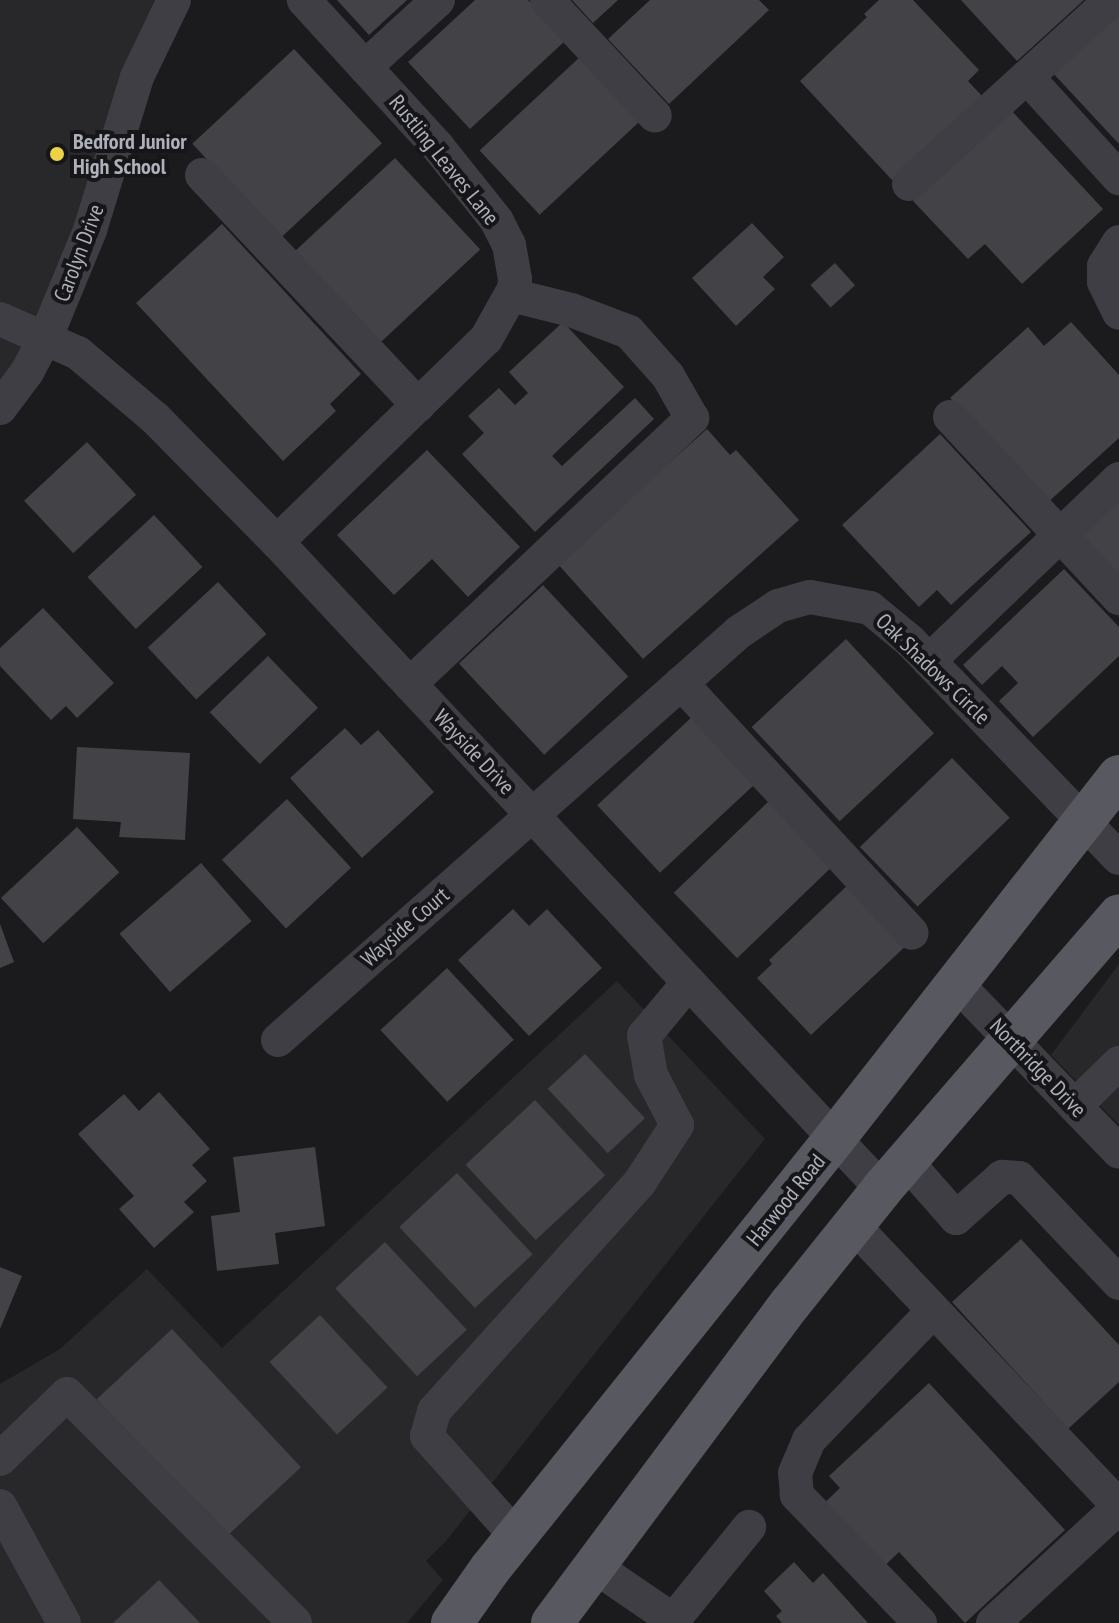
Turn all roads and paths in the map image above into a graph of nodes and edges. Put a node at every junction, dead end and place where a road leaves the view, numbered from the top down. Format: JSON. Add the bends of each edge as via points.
{"nodes":[{"id":1,"x":174,"y":0,"type":"edge"},
{"id":2,"x":304,"y":0,"type":"edge"},
{"id":3,"x":438,"y":0,"type":"edge"},
{"id":4,"x":547,"y":0,"type":"edge"},
{"id":5,"x":1111,"y":0,"type":"edge"},
{"id":6,"x":365,"y":67,"type":"junction"},
{"id":7,"x":1027,"y":77,"type":"junction"},
{"id":8,"x":655,"y":116,"type":"dead end"},
{"id":9,"x":202,"y":175,"type":"dead end"},
{"id":10,"x":1119,"y":178,"type":"edge"},
{"id":11,"x":909,"y":184,"type":"dead end"},
{"id":12,"x":1119,"y":242,"type":"edge"},
{"id":13,"x":511,"y":295,"type":"junction"},
{"id":14,"x":1119,"y":313,"type":"edge"},
{"id":15,"x":0,"y":319,"type":"edge"},
{"id":16,"x":46,"y":337,"type":"junction"},
{"id":17,"x":418,"y":405,"type":"junction"},
{"id":18,"x":0,"y":408,"type":"edge"},
{"id":19,"x":950,"y":417,"type":"dead end"},
{"id":20,"x":1119,"y":479,"type":"edge"},
{"id":21,"x":1060,"y":535,"type":"junction"},
{"id":22,"x":277,"y":542,"type":"junction"},
{"id":23,"x":1119,"y":598,"type":"edge"},
{"id":24,"x":929,"y":661,"type":"junction"},
{"id":25,"x":681,"y":683,"type":"junction"},
{"id":26,"x":410,"y":684,"type":"junction"},
{"id":27,"x":1119,"y":776,"type":"edge"},
{"id":28,"x":533,"y":815,"type":"junction"},
{"id":29,"x":1084,"y":821,"type":"junction"},
{"id":30,"x":1119,"y":858,"type":"edge"},
{"id":31,"x":1119,"y":915,"type":"edge"},
{"id":32,"x":912,"y":933,"type":"dead end"},
{"id":33,"x":689,"y":982,"type":"junction"},
{"id":34,"x":957,"y":984,"type":"junction"},
{"id":35,"x":278,"y":1040,"type":"dead end"},
{"id":36,"x":1012,"y":1041,"type":"junction"},
{"id":37,"x":1114,"y":1078,"type":"edge"},
{"id":38,"x":1075,"y":1106,"type":"junction"},
{"id":39,"x":835,"y":1138,"type":"junction"},
{"id":40,"x":1119,"y":1152,"type":"edge"},
{"id":41,"x":894,"y":1175,"type":"junction"},
{"id":42,"x":853,"y":1225,"type":"junction"},
{"id":43,"x":1119,"y":1283,"type":"edge"},
{"id":44,"x":933,"y":1311,"type":"junction"},
{"id":45,"x":0,"y":1459,"type":"edge"},
{"id":46,"x":0,"y":1506,"type":"edge"},
{"id":47,"x":1119,"y":1506,"type":"edge"},
{"id":48,"x":749,"y":1527,"type":"dead end"},
{"id":49,"x":516,"y":1536,"type":"junction"},
{"id":50,"x":594,"y":1566,"type":"junction"},
{"id":51,"x":672,"y":1622,"type":"edge"},
{"id":52,"x":64,"y":1623,"type":"edge"},
{"id":53,"x":295,"y":1623,"type":"edge"},
{"id":54,"x":452,"y":1623,"type":"edge"},
{"id":55,"x":552,"y":1623,"type":"edge"},
{"id":56,"x":920,"y":1623,"type":"edge"},
{"id":57,"x":993,"y":1623,"type":"edge"}],
"edges":[{"from":1,"to":16,"type":"street","name":"Carolyn Drive","via":[[137,77],[90,230]]},
{"from":2,"to":6,"type":"street","name":"Rustling Leaves Lane"},
{"from":3,"to":6,"type":"street"},
{"from":4,"to":8,"type":"street"},
{"from":5,"to":7,"type":"street"},
{"from":6,"to":13,"type":"street","name":"Rustling Leaves Lane","via":[[497,221],[509,245],[515,279]]},
{"from":7,"to":10,"type":"street"},
{"from":7,"to":11,"type":"street"},
{"from":9,"to":17,"type":"street"},
{"from":12,"to":14,"type":"street","via":[[1104,266],[1104,282]]},
{"from":13,"to":17,"type":"street","name":"Rustling Leaves Lane","via":[[486,339]]},
{"from":13,"to":26,"type":"street","via":[[629,332],[668,376],[692,418]]},
{"from":15,"to":16,"type":"street","name":"Wayside Drive"},
{"from":16,"to":18,"type":"street","name":"Carolyn Drive"},
{"from":16,"to":22,"type":"street","name":"Wayside Drive","via":[[78,353],[155,418]]},
{"from":17,"to":22,"type":"street","name":"Rustling Leaves Lane"},
{"from":19,"to":21,"type":"street"},
{"from":20,"to":21,"type":"street"},
{"from":21,"to":23,"type":"street"},
{"from":21,"to":24,"type":"street"},
{"from":22,"to":26,"type":"street","name":"Wayside Drive"},
{"from":24,"to":25,"type":"street","name":"Oak Shadows Circle","via":[[870,608],[810,597],[778,606],[739,632]]},
{"from":24,"to":29,"type":"street","name":"Oak Shadows Circle"},
{"from":25,"to":28,"type":"street","name":"Oak Shadows Circle"},
{"from":25,"to":32,"type":"street"},
{"from":26,"to":28,"type":"street","name":"Wayside Drive"},
{"from":27,"to":29,"type":"main road","name":"Harwood Road"},
{"from":28,"to":33,"type":"street","name":"Wayside Drive"},
{"from":28,"to":35,"type":"street","name":"Wayside Court"},
{"from":29,"to":30,"type":"street","name":"Oak Shadows Circle"},
{"from":29,"to":34,"type":"main road","name":"Harwood Road"},
{"from":31,"to":36,"type":"main road"},
{"from":33,"to":39,"type":"street","name":"Wayside Drive"},
{"from":33,"to":49,"type":"street","via":[[644,1036],[651,1075],[677,1125],[640,1182],[434,1411],[427,1436]]},
{"from":34,"to":36,"type":"street","name":"Northridge Drive"},
{"from":34,"to":39,"type":"main road","name":"Harwood Road"},
{"from":36,"to":38,"type":"street","name":"Northridge Drive"},
{"from":36,"to":41,"type":"main road"},
{"from":37,"to":38,"type":"street"},
{"from":38,"to":40,"type":"street","name":"Northridge Drive"},
{"from":39,"to":41,"type":"street","name":"Wayside Drive"},
{"from":39,"to":49,"type":"main road","name":"Harwood Road"},
{"from":41,"to":42,"type":"main road"},
{"from":41,"to":43,"type":"street","name":"Wayside Drive","via":[[956,1218],[1002,1177],[1019,1178]]},
{"from":42,"to":44,"type":"street"},
{"from":42,"to":50,"type":"main road"},
{"from":44,"to":47,"type":"street"},
{"from":44,"to":56,"type":"street","via":[[809,1440],[795,1473],[797,1495]]},
{"from":45,"to":53,"type":"street","via":[[67,1394]]},
{"from":46,"to":52,"type":"street"},
{"from":47,"to":57,"type":"street"},
{"from":48,"to":51,"type":"street"},
{"from":49,"to":54,"type":"main road","name":"Harwood Road"},
{"from":50,"to":51,"type":"street"},
{"from":50,"to":55,"type":"main road"}]}
